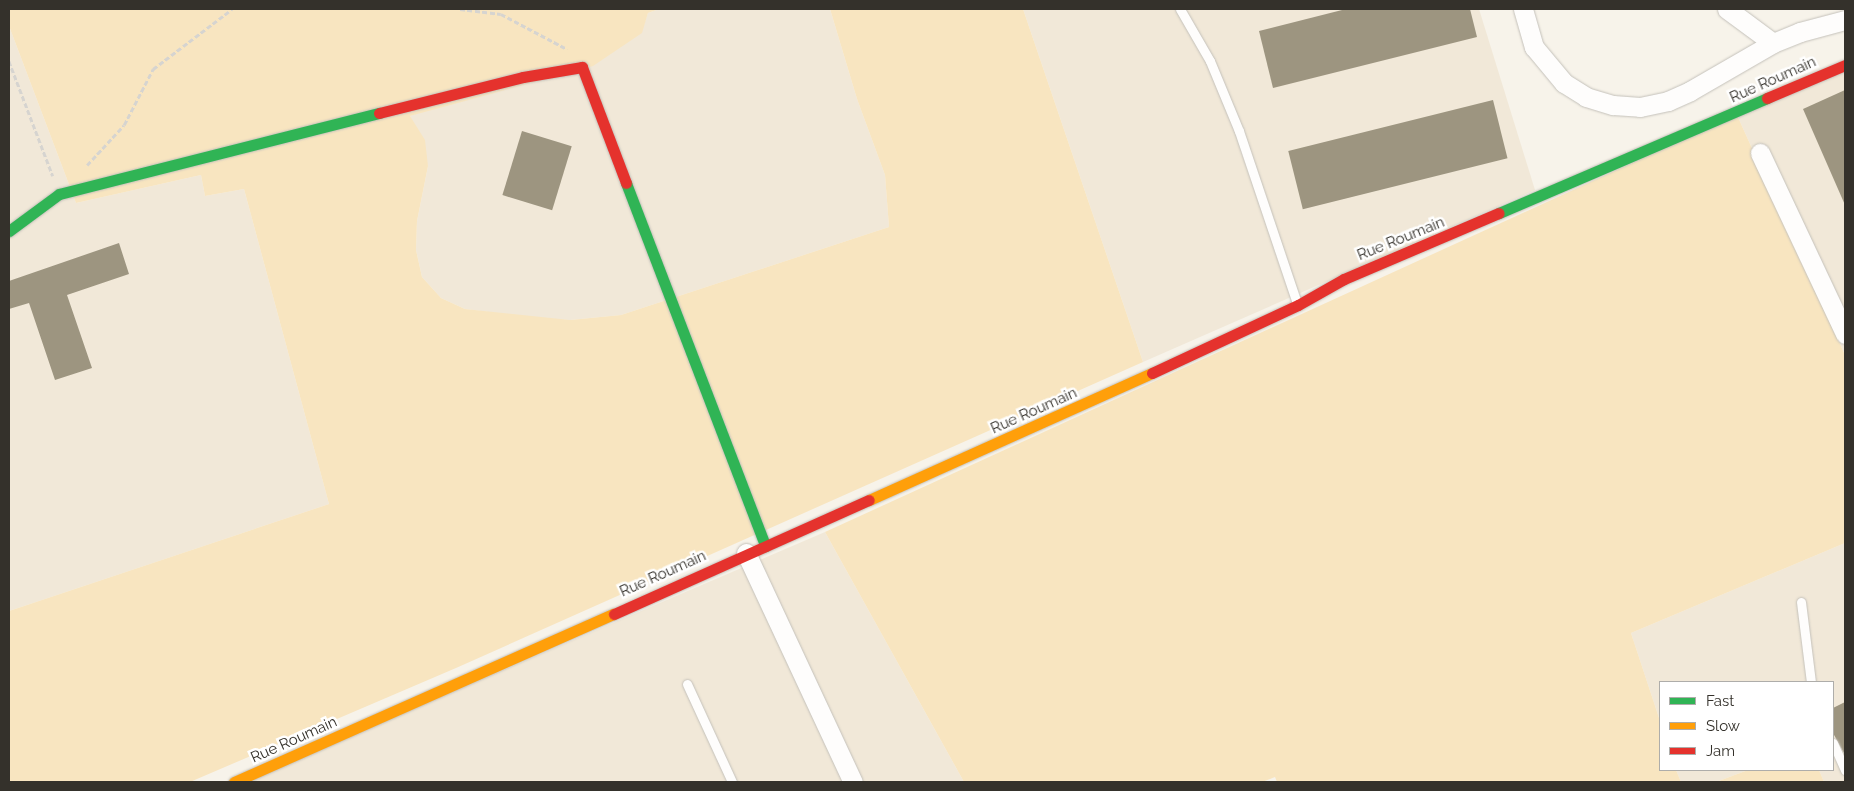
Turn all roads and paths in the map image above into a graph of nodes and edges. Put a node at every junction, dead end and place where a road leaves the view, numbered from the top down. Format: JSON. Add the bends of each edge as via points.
{"nodes":[{"id":1,"x":232,"y":9,"type":"edge"},
{"id":2,"x":460,"y":9,"type":"edge"},
{"id":3,"x":1180,"y":9,"type":"edge"},
{"id":4,"x":1523,"y":9,"type":"edge"},
{"id":5,"x":1727,"y":9,"type":"edge"},
{"id":6,"x":1845,"y":20,"type":"edge"},
{"id":7,"x":1773,"y":43,"type":"junction"},
{"id":8,"x":9,"y":61,"type":"edge"},
{"id":9,"x":1845,"y":65,"type":"edge"},
{"id":10,"x":574,"y":68,"type":"junction"},
{"id":11,"x":1760,"y":153,"type":"dead end"},
{"id":12,"x":75,"y":190,"type":"junction"},
{"id":13,"x":59,"y":194,"type":"junction"},
{"id":14,"x":9,"y":231,"type":"edge"},
{"id":15,"x":1298,"y":305,"type":"junction"},
{"id":16,"x":1845,"y":334,"type":"edge"},
{"id":17,"x":765,"y":546,"type":"junction"},
{"id":18,"x":746,"y":553,"type":"junction"},
{"id":19,"x":1801,"y":602,"type":"dead end"},
{"id":20,"x":1811,"y":681,"type":"edge"},
{"id":21,"x":687,"y":684,"type":"dead end"},
{"id":22,"x":1834,"y":745,"type":"edge"},
{"id":23,"x":1845,"y":770,"type":"edge"},
{"id":24,"x":234,"y":782,"type":"edge"},
{"id":25,"x":732,"y":782,"type":"edge"},
{"id":26,"x":853,"y":782,"type":"edge"}],
"edges":[{"from":1,"to":12,"type":"path","via":[[153,70],[124,125],[75,178]]},
{"from":2,"to":10,"type":"path","via":[[502,14],[550,38],[570,51]]},
{"from":3,"to":15,"type":"lane","via":[[1210,61],[1239,131]]},
{"from":4,"to":7,"type":"street","via":[[1534,47],[1548,67],[1564,83],[1586,96],[1613,105],[1640,107],[1668,101]]},
{"from":5,"to":7,"type":"street"},
{"from":6,"to":7,"type":"street"},
{"from":8,"to":13,"type":"path"},
{"from":9,"to":15,"type":"street","name":"Rue Roumain","via":[[1344,279]]},
{"from":10,"to":12,"type":"street","via":[[523,77]]},
{"from":10,"to":17,"type":"street","via":[[582,68]]},
{"from":11,"to":16,"type":"street"},
{"from":12,"to":13,"type":"street"},
{"from":13,"to":14,"type":"street"},
{"from":15,"to":17,"type":"street","name":"Rue Roumain","via":[[1102,398]]},
{"from":17,"to":18,"type":"street","name":"Rue Roumain"},
{"from":18,"to":24,"type":"street","name":"Rue Roumain"},
{"from":18,"to":26,"type":"street"},
{"from":19,"to":20,"type":"lane"},
{"from":21,"to":25,"type":"lane"},
{"from":22,"to":23,"type":"lane"}]}
